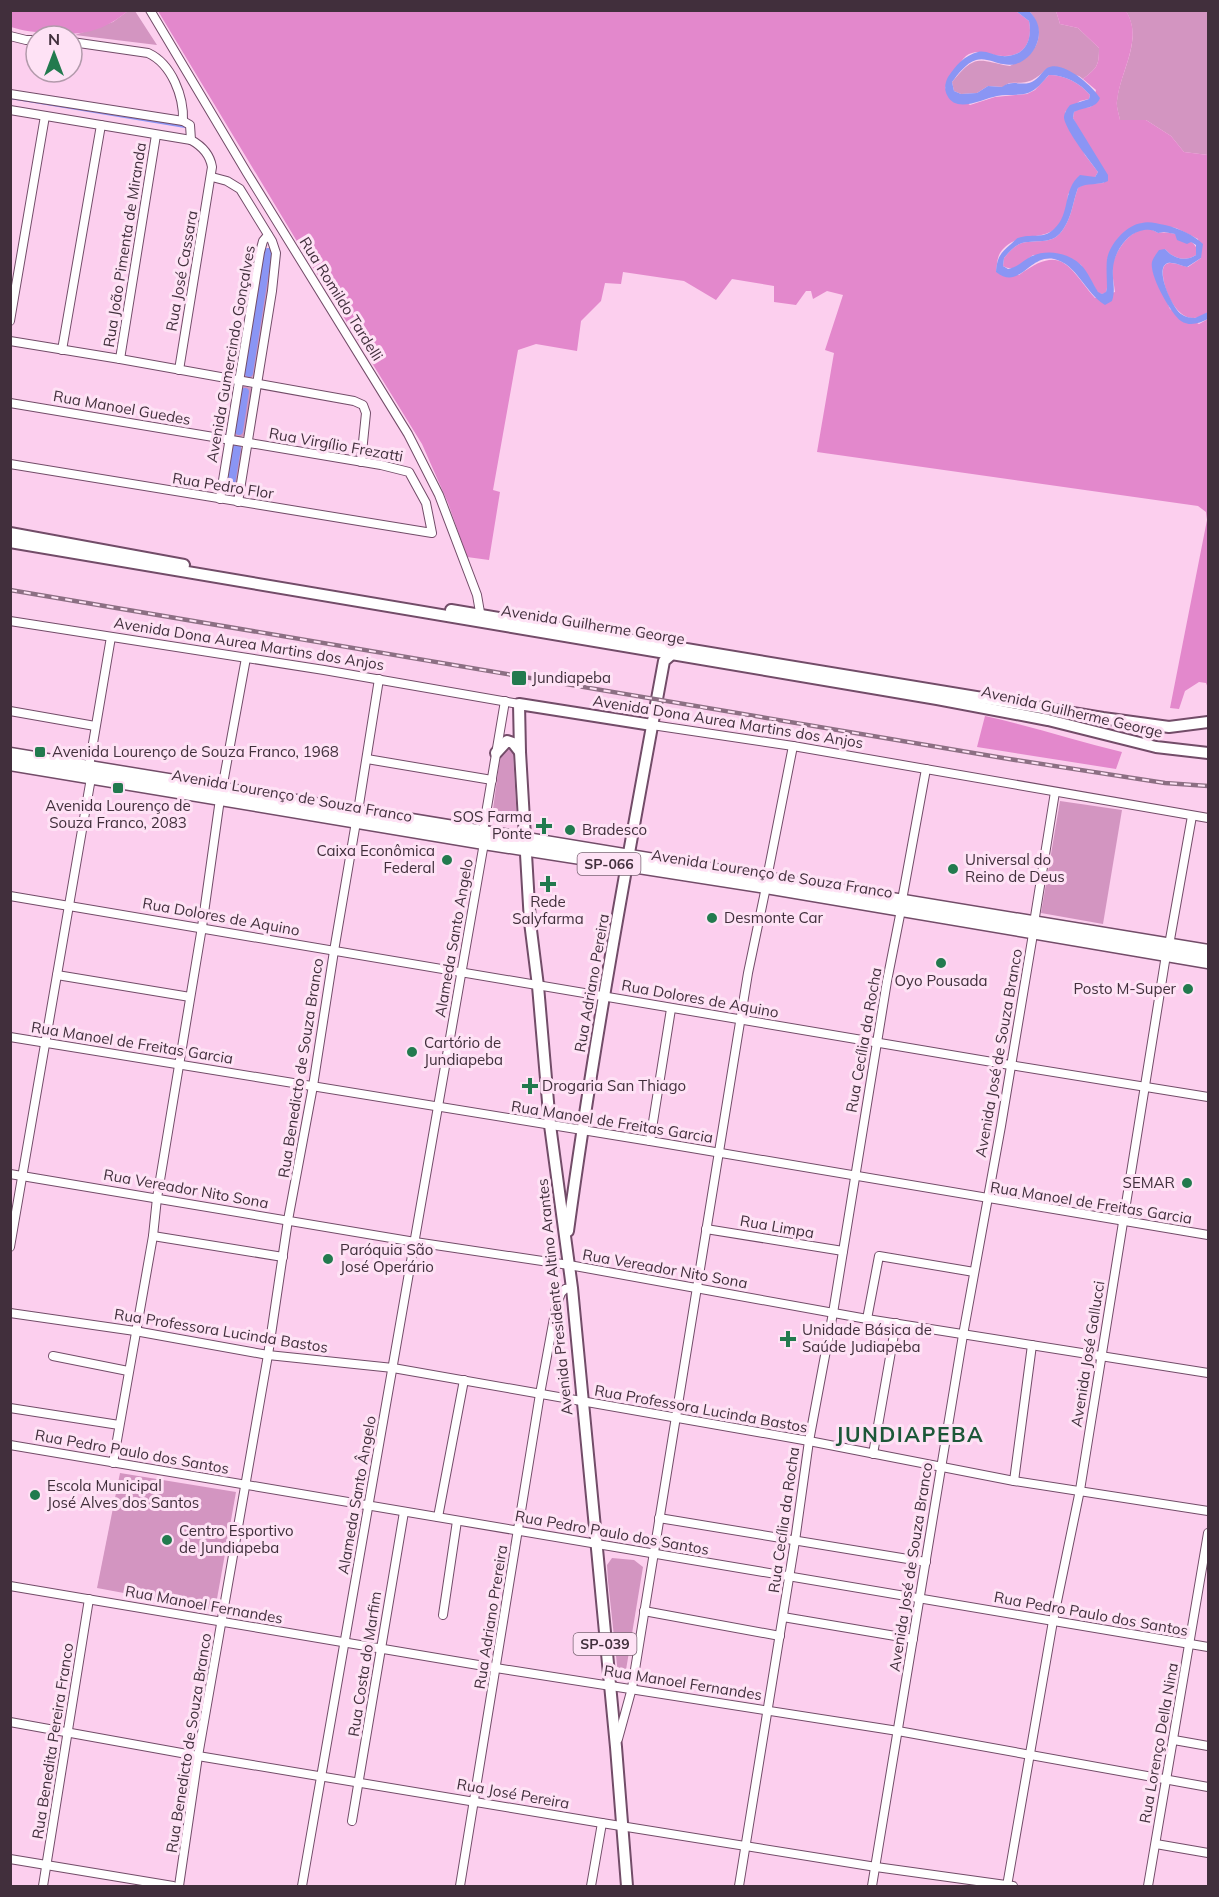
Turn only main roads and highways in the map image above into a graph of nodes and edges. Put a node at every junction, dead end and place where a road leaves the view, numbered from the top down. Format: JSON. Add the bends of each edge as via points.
{"nodes":[{"id":1,"x":10,"y":533,"type":"edge"},
{"id":2,"x":10,"y":542,"type":"edge"},
{"id":3,"x":481,"y":618,"type":"junction"},
{"id":4,"x":664,"y":655,"type":"junction"},
{"id":5,"x":519,"y":704,"type":"joint"},
{"id":6,"x":1209,"y":722,"type":"edge"},
{"id":7,"x":652,"y":725,"type":"junction"},
{"id":8,"x":520,"y":752,"type":"junction"},
{"id":9,"x":496,"y":753,"type":"road end"},
{"id":10,"x":1209,"y":753,"type":"edge"},
{"id":11,"x":10,"y":754,"type":"edge"},
{"id":12,"x":10,"y":764,"type":"edge"},
{"id":13,"x":90,"y":772,"type":"junction"},
{"id":14,"x":525,"y":844,"type":"junction"},
{"id":15,"x":627,"y":861,"type":"junction"},
{"id":16,"x":1167,"y":950,"type":"junction"},
{"id":17,"x":1209,"y":951,"type":"edge"},
{"id":18,"x":1209,"y":962,"type":"edge"},
{"id":19,"x":566,"y":1246,"type":"junction"},
{"id":20,"x":627,"y":1887,"type":"edge"}],
"edges":[{"from":1,"to":3,"type":"main road","name":"Avenida Guilherme George"},
{"from":2,"to":3,"type":"main road","name":"Avenida Guilherme George"},
{"from":3,"to":4,"type":"main road","name":"Avenida Guilherme George"},
{"from":3,"to":6,"type":"main road","name":"Avenida Guilherme George","via":[[1080,715],[1169,727]]},
{"from":4,"to":7,"type":"main road","name":"Rua Adriano Pereira"},
{"from":4,"to":10,"type":"main road","name":"Avenida Guilherme George","via":[[1018,713],[1169,749]]},
{"from":5,"to":7,"type":"main road","name":"Avenida Dona Aurea Martins dos Anjos"},
{"from":5,"to":8,"type":"main road","name":"Avenida Presidente Altino Arantes"},
{"from":7,"to":15,"type":"main road","name":"Rua Adriano Pereira"},
{"from":8,"to":9,"type":"main road","via":[[507,741]]},
{"from":8,"to":14,"type":"main road","name":"Avenida Presidente Altino Arantes"},
{"from":11,"to":13,"type":"highway","name":"Avenida Lourenço de Souza Franco","number":"SP-066"},
{"from":12,"to":13,"type":"highway","name":"Avenida Lourenço de Souza Franco","number":"SP-066"},
{"from":13,"to":14,"type":"highway","name":"Avenida Lourenço de Souza Franco","number":"SP-066"},
{"from":14,"to":15,"type":"highway","name":"Avenida Lourenço de Souza Franco","number":"SP-066"},
{"from":14,"to":19,"type":"main road","name":"Avenida Presidente Altino Arantes","via":[[550,1125]]},
{"from":15,"to":16,"type":"highway","name":"Avenida Lourenço de Souza Franco","number":"SP-066"},
{"from":15,"to":19,"type":"main road","name":"Rua Adriano Pereira"},
{"from":16,"to":17,"type":"highway","name":"Avenida Lourenço de Souza Franco","number":"SP-066"},
{"from":16,"to":18,"type":"highway","name":"Avenida Lourenço de Souza Franco","number":"SP-066"},
{"from":19,"to":20,"type":"main road","name":"Avenida Presidente Altino Arantes","number":"SP-039"}]}
